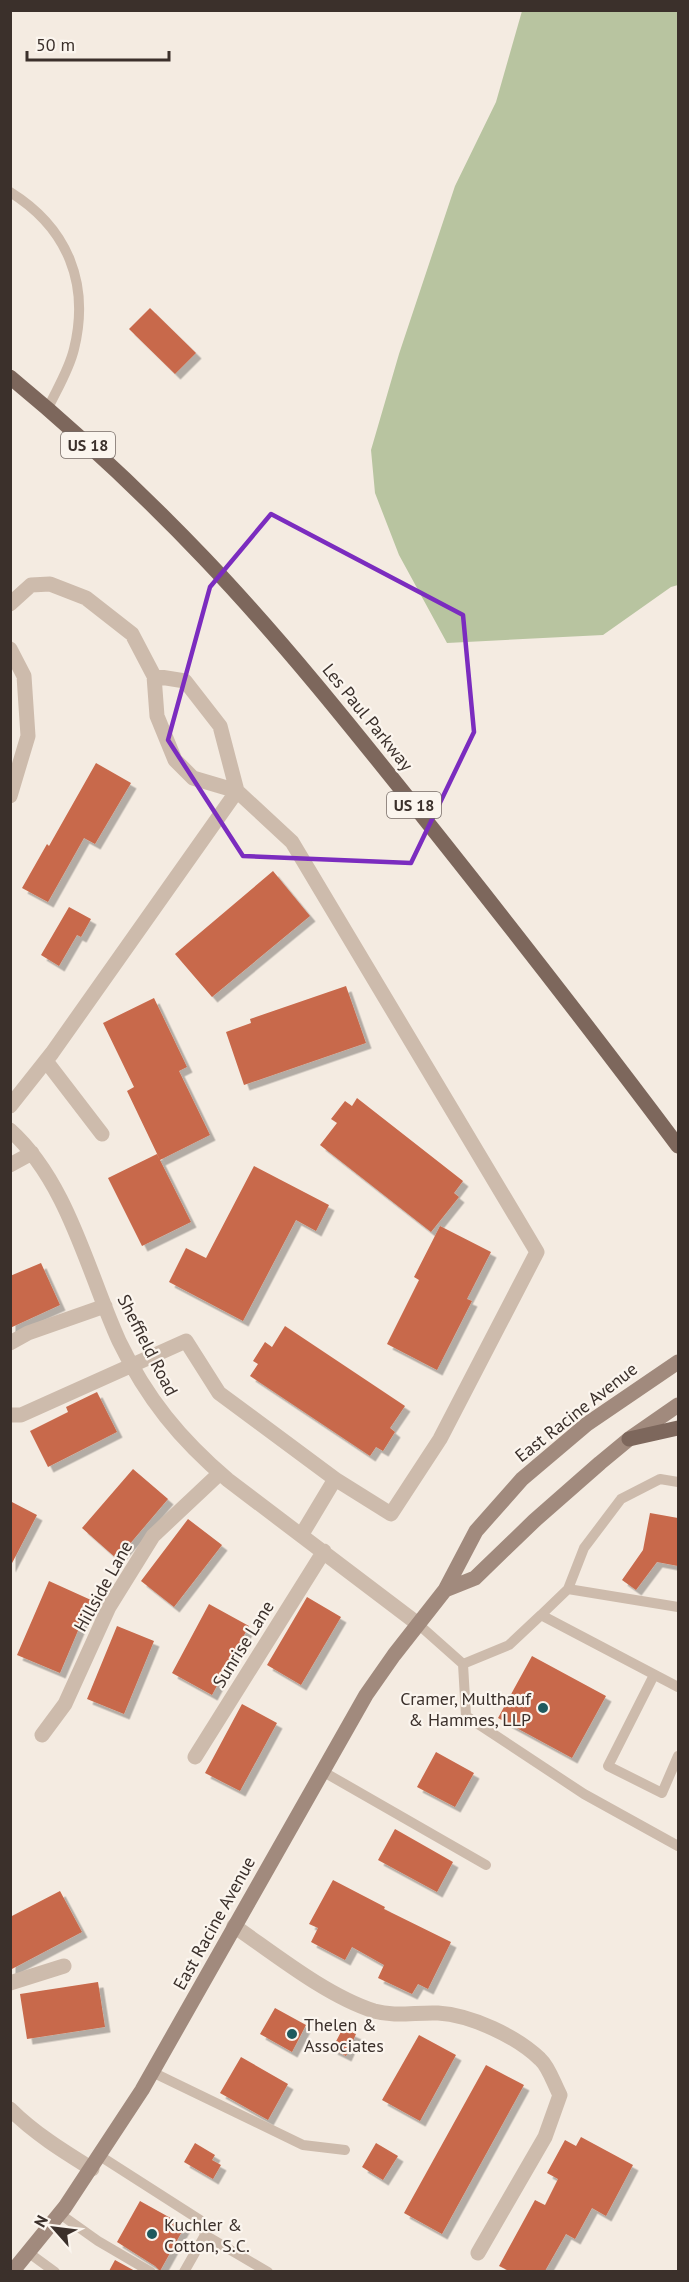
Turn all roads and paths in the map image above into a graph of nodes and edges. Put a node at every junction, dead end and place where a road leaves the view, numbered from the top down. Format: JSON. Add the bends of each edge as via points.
{"nodes":[{"id":1,"x":10,"y":192,"type":"edge"},
{"id":2,"x":10,"y":377,"type":"edge"},
{"id":3,"x":48,"y":408,"type":"junction"},
{"id":4,"x":10,"y":604,"type":"edge"},
{"id":5,"x":10,"y":650,"type":"edge"},
{"id":6,"x":154,"y":676,"type":"junction"},
{"id":7,"x":237,"y":791,"type":"junction"},
{"id":8,"x":10,"y":796,"type":"edge"},
{"id":9,"x":46,"y":1061,"type":"junction"},
{"id":10,"x":10,"y":1106,"type":"edge"},
{"id":11,"x":10,"y":1131,"type":"edge"},
{"id":12,"x":102,"y":1134,"type":"dead end"},
{"id":13,"x":678,"y":1146,"type":"edge"},
{"id":14,"x":32,"y":1153,"type":"junction"},
{"id":15,"x":10,"y":1165,"type":"edge"},
{"id":16,"x":105,"y":1306,"type":"junction"},
{"id":17,"x":10,"y":1343,"type":"edge"},
{"id":18,"x":678,"y":1362,"type":"edge"},
{"id":19,"x":132,"y":1364,"type":"junction"},
{"id":20,"x":678,"y":1405,"type":"edge"},
{"id":21,"x":10,"y":1415,"type":"edge"},
{"id":22,"x":678,"y":1428,"type":"edge"},
{"id":23,"x":629,"y":1439,"type":"junction"},
{"id":24,"x":220,"y":1473,"type":"junction"},
{"id":25,"x":335,"y":1479,"type":"junction"},
{"id":26,"x":678,"y":1482,"type":"edge"},
{"id":27,"x":302,"y":1534,"type":"junction"},
{"id":28,"x":324,"y":1551,"type":"junction"},
{"id":29,"x":568,"y":1589,"type":"junction"},
{"id":30,"x":445,"y":1590,"type":"junction"},
{"id":31,"x":678,"y":1607,"type":"edge"},
{"id":32,"x":541,"y":1615,"type":"junction"},
{"id":33,"x":418,"y":1624,"type":"junction"},
{"id":34,"x":463,"y":1664,"type":"junction"},
{"id":35,"x":654,"y":1675,"type":"junction"},
{"id":36,"x":678,"y":1687,"type":"edge"},
{"id":37,"x":42,"y":1735,"type":"dead end"},
{"id":38,"x":678,"y":1756,"type":"edge"},
{"id":39,"x":195,"y":1757,"type":"dead end"},
{"id":40,"x":322,"y":1771,"type":"junction"},
{"id":41,"x":678,"y":1846,"type":"edge"},
{"id":42,"x":486,"y":1865,"type":"dead end"},
{"id":43,"x":234,"y":1926,"type":"junction"},
{"id":44,"x":64,"y":1966,"type":"dead end"},
{"id":45,"x":10,"y":1983,"type":"edge"},
{"id":46,"x":152,"y":2072,"type":"junction"},
{"id":47,"x":10,"y":2109,"type":"edge"},
{"id":48,"x":345,"y":2150,"type":"dead end"},
{"id":49,"x":96,"y":2163,"type":"junction"},
{"id":50,"x":60,"y":2214,"type":"junction"},
{"id":51,"x":205,"y":2235,"type":"junction"},
{"id":52,"x":29,"y":2253,"type":"junction"},
{"id":53,"x":478,"y":2253,"type":"dead end"},
{"id":54,"x":12,"y":2271,"type":"edge"},
{"id":55,"x":55,"y":2271,"type":"edge"},
{"id":56,"x":152,"y":2271,"type":"edge"},
{"id":57,"x":187,"y":2271,"type":"edge"},
{"id":58,"x":268,"y":2271,"type":"edge"}],
"edges":[{"from":1,"to":3,"type":"lane","via":[[52,228],[70,258],[79,288],[79,321],[73,351]]},
{"from":2,"to":3,"type":"main road","name":"Les Paul Parkway","number":"US 18"},
{"from":3,"to":13,"type":"main road","name":"Les Paul Parkway","number":"US 18","via":[[179,531],[322,691],[543,967]]},
{"from":4,"to":6,"type":"street","via":[[31,585],[50,584],[86,598],[132,634]]},
{"from":5,"to":8,"type":"street","via":[[24,676],[28,736]]},
{"from":6,"to":7,"type":"street","via":[[184,681],[220,726]]},
{"from":6,"to":7,"type":"street","via":[[157,716],[175,760],[193,778]]},
{"from":7,"to":9,"type":"street"},
{"from":7,"to":25,"type":"street","via":[[292,842],[537,1252],[440,1438],[391,1514]]},
{"from":9,"to":10,"type":"street"},
{"from":9,"to":12,"type":"street"},
{"from":11,"to":14,"type":"street","name":"Sheffield Road"},
{"from":14,"to":15,"type":"street"},
{"from":14,"to":16,"type":"street","name":"Sheffield Road","via":[[62,1203]]},
{"from":16,"to":17,"type":"street"},
{"from":16,"to":19,"type":"street","name":"Sheffield Road"},
{"from":18,"to":30,"type":"main road","name":"East Racine Avenue","via":[[587,1424],[522,1479],[476,1531]]},
{"from":19,"to":21,"type":"street","via":[[21,1415]]},
{"from":19,"to":24,"type":"street","name":"Sheffield Road","via":[[164,1417]]},
{"from":19,"to":25,"type":"street","via":[[186,1341],[219,1393]]},
{"from":20,"to":23,"type":"main road","name":"East Racine Avenue"},
{"from":22,"to":23,"type":"main road"},
{"from":23,"to":30,"type":"main road","name":"East Racine Avenue","via":[[475,1578]]},
{"from":24,"to":27,"type":"street","name":"Sheffield Road"},
{"from":24,"to":37,"type":"street","name":"Hillside Lane","via":[[153,1536],[109,1607],[65,1704]]},
{"from":25,"to":27,"type":"street"},
{"from":26,"to":29,"type":"lane","via":[[660,1479],[621,1499],[585,1548]]},
{"from":27,"to":28,"type":"street","name":"Sheffield Road"},
{"from":28,"to":33,"type":"street","name":"Sheffield Road"},
{"from":28,"to":39,"type":"street","name":"Sunrise Lane"},
{"from":29,"to":31,"type":"lane"},
{"from":29,"to":32,"type":"lane"},
{"from":30,"to":33,"type":"main road","name":"East Racine Avenue"},
{"from":32,"to":34,"type":"lane","via":[[509,1645]]},
{"from":32,"to":35,"type":"lane"},
{"from":33,"to":34,"type":"lane"},
{"from":33,"to":40,"type":"main road","name":"East Racine Avenue","via":[[366,1695]]},
{"from":34,"to":41,"type":"lane","via":[[466,1716],[584,1794]]},
{"from":35,"to":36,"type":"lane"},
{"from":35,"to":38,"type":"lane","via":[[608,1766],[662,1793]]},
{"from":40,"to":42,"type":"lane"},
{"from":40,"to":43,"type":"main road","name":"East Racine Avenue"},
{"from":43,"to":46,"type":"main road","name":"East Racine Avenue"},
{"from":43,"to":53,"type":"street","via":[[350,2001],[400,2015],[463,2016],[508,2037],[541,2060],[560,2095],[545,2137]]},
{"from":44,"to":45,"type":"street"},
{"from":46,"to":48,"type":"lane","via":[[303,2145]]},
{"from":46,"to":49,"type":"main road","name":"East Racine Avenue"},
{"from":47,"to":49,"type":"street","via":[[56,2146]]},
{"from":49,"to":50,"type":"main road","name":"East Racine Avenue"},
{"from":49,"to":51,"type":"lane","via":[[200,2220]]},
{"from":50,"to":52,"type":"main road","name":"East Racine Avenue"},
{"from":50,"to":56,"type":"lane"},
{"from":51,"to":57,"type":"lane"},
{"from":51,"to":58,"type":"lane"},
{"from":52,"to":54,"type":"main road","name":"East Racine Avenue"},
{"from":52,"to":55,"type":"lane"}]}
